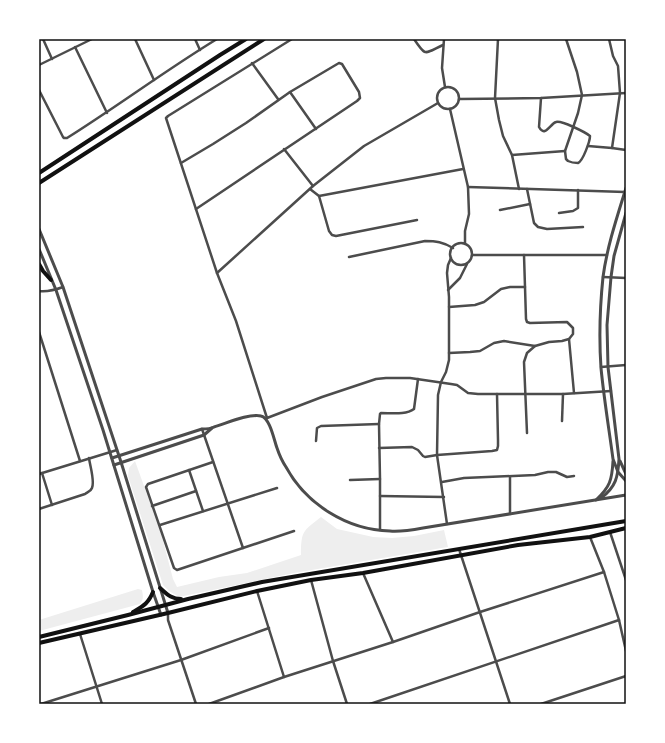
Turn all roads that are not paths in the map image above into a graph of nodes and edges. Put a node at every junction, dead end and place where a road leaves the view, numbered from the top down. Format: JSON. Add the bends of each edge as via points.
{"nodes":[{"id":1,"x":42,"y":39,"type":"edge"},
{"id":2,"x":92,"y":39,"type":"edge"},
{"id":3,"x":135,"y":39,"type":"edge"},
{"id":4,"x":195,"y":39,"type":"edge"},
{"id":5,"x":217,"y":39,"type":"edge"},
{"id":6,"x":246,"y":39,"type":"edge"},
{"id":7,"x":264,"y":39,"type":"edge"},
{"id":8,"x":292,"y":39,"type":"edge"},
{"id":9,"x":414,"y":39,"type":"edge"},
{"id":10,"x":444,"y":39,"type":"edge"},
{"id":11,"x":498,"y":39,"type":"edge"},
{"id":12,"x":566,"y":39,"type":"edge"},
{"id":13,"x":609,"y":39,"type":"edge"},
{"id":14,"x":87,"y":40,"type":"edge"},
{"id":15,"x":443,"y":45,"type":"junction"},
{"id":16,"x":75,"y":47,"type":"junction"},
{"id":17,"x":200,"y":50,"type":"junction"},
{"id":18,"x":52,"y":59,"type":"junction"},
{"id":19,"x":252,"y":63,"type":"junction"},
{"id":20,"x":39,"y":65,"type":"edge"},
{"id":21,"x":154,"y":80,"type":"junction"},
{"id":22,"x":446,"y":87,"type":"junction"},
{"id":23,"x":39,"y":90,"type":"edge"},
{"id":24,"x":290,"y":92,"type":"junction"},
{"id":25,"x":626,"y":92,"type":"edge"},
{"id":26,"x":620,"y":93,"type":"junction"},
{"id":27,"x":582,"y":95,"type":"junction"},
{"id":28,"x":495,"y":98,"type":"junction"},
{"id":29,"x":541,"y":98,"type":"junction"},
{"id":30,"x":278,"y":99,"type":"junction"},
{"id":31,"x":459,"y":99,"type":"junction"},
{"id":32,"x":438,"y":103,"type":"junction"},
{"id":33,"x":450,"y":109,"type":"junction"},
{"id":34,"x":107,"y":112,"type":"junction"},
{"id":35,"x":574,"y":127,"type":"junction"},
{"id":36,"x":316,"y":129,"type":"junction"},
{"id":37,"x":588,"y":146,"type":"junction"},
{"id":38,"x":612,"y":148,"type":"junction"},
{"id":39,"x":284,"y":150,"type":"junction"},
{"id":40,"x":626,"y":150,"type":"edge"},
{"id":41,"x":565,"y":151,"type":"junction"},
{"id":42,"x":512,"y":155,"type":"junction"},
{"id":43,"x":180,"y":163,"type":"junction"},
{"id":44,"x":463,"y":169,"type":"junction"},
{"id":45,"x":39,"y":173,"type":"edge"},
{"id":46,"x":39,"y":183,"type":"edge"},
{"id":47,"x":313,"y":186,"type":"junction"},
{"id":48,"x":468,"y":187,"type":"junction"},
{"id":49,"x":310,"y":189,"type":"junction"},
{"id":50,"x":519,"y":189,"type":"junction"},
{"id":51,"x":527,"y":189,"type":"junction"},
{"id":52,"x":578,"y":190,"type":"junction"},
{"id":53,"x":625,"y":190,"type":"edge"},
{"id":54,"x":318,"y":196,"type":"junction"},
{"id":55,"x":530,"y":204,"type":"junction"},
{"id":56,"x":196,"y":209,"type":"junction"},
{"id":57,"x":500,"y":210,"type":"dead end"},
{"id":58,"x":560,"y":213,"type":"dead end"},
{"id":59,"x":626,"y":213,"type":"edge"},
{"id":60,"x":417,"y":220,"type":"dead end"},
{"id":61,"x":583,"y":227,"type":"dead end"},
{"id":62,"x":39,"y":229,"type":"edge"},
{"id":63,"x":465,"y":244,"type":"junction"},
{"id":64,"x":453,"y":248,"type":"junction"},
{"id":65,"x":39,"y":249,"type":"edge"},
{"id":66,"x":472,"y":255,"type":"junction"},
{"id":67,"x":524,"y":255,"type":"junction"},
{"id":68,"x":607,"y":255,"type":"junction"},
{"id":69,"x":349,"y":257,"type":"dead end"},
{"id":70,"x":451,"y":258,"type":"junction"},
{"id":71,"x":39,"y":264,"type":"edge"},
{"id":72,"x":468,"y":264,"type":"junction"},
{"id":73,"x":217,"y":273,"type":"junction"},
{"id":74,"x":603,"y":277,"type":"junction"},
{"id":75,"x":611,"y":277,"type":"junction"},
{"id":76,"x":626,"y":278,"type":"edge"},
{"id":77,"x":51,"y":280,"type":"junction"},
{"id":78,"x":63,"y":287,"type":"junction"},
{"id":79,"x":525,"y":287,"type":"junction"},
{"id":80,"x":39,"y":290,"type":"edge"},
{"id":81,"x":56,"y":290,"type":"junction"},
{"id":82,"x":448,"y":291,"type":"junction"},
{"id":83,"x":449,"y":307,"type":"junction"},
{"id":84,"x":39,"y":332,"type":"edge"},
{"id":85,"x":569,"y":339,"type":"junction"},
{"id":86,"x":41,"y":343,"type":"edge"},
{"id":87,"x":535,"y":346,"type":"junction"},
{"id":88,"x":449,"y":353,"type":"junction"},
{"id":89,"x":626,"y":365,"type":"edge"},
{"id":90,"x":601,"y":367,"type":"junction"},
{"id":91,"x":608,"y":367,"type":"junction"},
{"id":92,"x":418,"y":379,"type":"junction"},
{"id":93,"x":441,"y":382,"type":"junction"},
{"id":94,"x":611,"y":391,"type":"junction"},
{"id":95,"x":604,"y":392,"type":"junction"},
{"id":96,"x":497,"y":394,"type":"junction"},
{"id":97,"x":526,"y":394,"type":"junction"},
{"id":98,"x":563,"y":394,"type":"junction"},
{"id":99,"x":574,"y":394,"type":"junction"},
{"id":100,"x":266,"y":418,"type":"junction"},
{"id":101,"x":562,"y":421,"type":"dead end"},
{"id":102,"x":379,"y":424,"type":"junction"},
{"id":103,"x":212,"y":428,"type":"junction"},
{"id":104,"x":202,"y":429,"type":"junction"},
{"id":105,"x":527,"y":433,"type":"dead end"},
{"id":106,"x":204,"y":435,"type":"junction"},
{"id":107,"x":316,"y":441,"type":"dead end"},
{"id":108,"x":379,"y":448,"type":"junction"},
{"id":109,"x":117,"y":450,"type":"junction"},
{"id":110,"x":110,"y":452,"type":"junction"},
{"id":111,"x":437,"y":455,"type":"junction"},
{"id":112,"x":119,"y":456,"type":"junction"},
{"id":113,"x":89,"y":458,"type":"junction"},
{"id":114,"x":112,"y":458,"type":"junction"},
{"id":115,"x":614,"y":459,"type":"junction"},
{"id":116,"x":619,"y":459,"type":"junction"},
{"id":117,"x":80,"y":461,"type":"junction"},
{"id":118,"x":121,"y":462,"type":"junction"},
{"id":119,"x":213,"y":462,"type":"junction"},
{"id":120,"x":114,"y":465,"type":"junction"},
{"id":121,"x":189,"y":470,"type":"junction"},
{"id":122,"x":618,"y":472,"type":"junction"},
{"id":123,"x":41,"y":474,"type":"edge"},
{"id":124,"x":626,"y":474,"type":"edge"},
{"id":125,"x":574,"y":476,"type":"dead end"},
{"id":126,"x":510,"y":477,"type":"junction"},
{"id":127,"x":380,"y":479,"type":"junction"},
{"id":128,"x":350,"y":480,"type":"dead end"},
{"id":129,"x":626,"y":481,"type":"edge"},
{"id":130,"x":442,"y":482,"type":"junction"},
{"id":131,"x":277,"y":488,"type":"dead end"},
{"id":132,"x":196,"y":491,"type":"junction"},
{"id":133,"x":626,"y":495,"type":"edge"},
{"id":134,"x":380,"y":496,"type":"junction"},
{"id":135,"x":444,"y":497,"type":"junction"},
{"id":136,"x":597,"y":499,"type":"junction"},
{"id":137,"x":228,"y":504,"type":"junction"},
{"id":138,"x":52,"y":505,"type":"junction"},
{"id":139,"x":152,"y":506,"type":"junction"},
{"id":140,"x":39,"y":509,"type":"edge"},
{"id":141,"x":203,"y":511,"type":"junction"},
{"id":142,"x":510,"y":514,"type":"junction"},
{"id":143,"x":626,"y":521,"type":"edge"},
{"id":144,"x":447,"y":524,"type":"junction"},
{"id":145,"x":160,"y":525,"type":"junction"},
{"id":146,"x":626,"y":528,"type":"edge"},
{"id":147,"x":294,"y":531,"type":"dead end"},
{"id":148,"x":380,"y":531,"type":"junction"},
{"id":149,"x":610,"y":532,"type":"junction"},
{"id":150,"x":590,"y":536,"type":"junction"},
{"id":151,"x":243,"y":548,"type":"junction"},
{"id":152,"x":459,"y":548,"type":"junction"},
{"id":153,"x":462,"y":555,"type":"junction"},
{"id":154,"x":604,"y":572,"type":"junction"},
{"id":155,"x":363,"y":573,"type":"junction"},
{"id":156,"x":311,"y":580,"type":"junction"},
{"id":157,"x":626,"y":580,"type":"edge"},
{"id":158,"x":160,"y":588,"type":"junction"},
{"id":159,"x":257,"y":591,"type":"junction"},
{"id":160,"x":153,"y":592,"type":"junction"},
{"id":161,"x":188,"y":599,"type":"junction"},
{"id":162,"x":165,"y":605,"type":"junction"},
{"id":163,"x":158,"y":607,"type":"junction"},
{"id":164,"x":480,"y":612,"type":"junction"},
{"id":165,"x":168,"y":613,"type":"junction"},
{"id":166,"x":161,"y":615,"type":"junction"},
{"id":167,"x":128,"y":616,"type":"junction"},
{"id":168,"x":167,"y":619,"type":"junction"},
{"id":169,"x":619,"y":620,"type":"junction"},
{"id":170,"x":269,"y":628,"type":"junction"},
{"id":171,"x":80,"y":634,"type":"junction"},
{"id":172,"x":39,"y":637,"type":"edge"},
{"id":173,"x":393,"y":642,"type":"junction"},
{"id":174,"x":39,"y":643,"type":"edge"},
{"id":175,"x":626,"y":651,"type":"edge"},
{"id":176,"x":181,"y":660,"type":"junction"},
{"id":177,"x":497,"y":661,"type":"junction"},
{"id":178,"x":333,"y":662,"type":"junction"},
{"id":179,"x":626,"y":676,"type":"edge"},
{"id":180,"x":284,"y":677,"type":"junction"},
{"id":181,"x":97,"y":687,"type":"junction"},
{"id":182,"x":41,"y":704,"type":"edge"},
{"id":183,"x":102,"y":704,"type":"edge"},
{"id":184,"x":196,"y":704,"type":"edge"},
{"id":185,"x":209,"y":704,"type":"edge"},
{"id":186,"x":347,"y":704,"type":"edge"},
{"id":187,"x":370,"y":704,"type":"edge"},
{"id":188,"x":510,"y":704,"type":"edge"},
{"id":189,"x":541,"y":704,"type":"edge"}],
"edges":[{"from":1,"to":18,"type":"street"},
{"from":2,"to":14,"type":"street"},
{"from":3,"to":21,"type":"street"},
{"from":4,"to":17,"type":"street"},
{"from":5,"to":17,"type":"street"},
{"from":6,"to":45,"type":"highway"},
{"from":7,"to":46,"type":"highway"},
{"from":8,"to":19,"type":"street"},
{"from":9,"to":15,"type":"street","via":[[424,52]]},
{"from":10,"to":15,"type":"street"},
{"from":11,"to":28,"type":"street"},
{"from":12,"to":27,"type":"street"},
{"from":13,"to":26,"type":"street","via":[[618,66]]},
{"from":14,"to":16,"type":"street"},
{"from":15,"to":22,"type":"street","via":[[442,68]]},
{"from":16,"to":18,"type":"street"},
{"from":16,"to":34,"type":"street"},
{"from":17,"to":21,"type":"street"},
{"from":18,"to":20,"type":"street"},
{"from":19,"to":30,"type":"street"},
{"from":19,"to":43,"type":"street","via":[[166,118]]},
{"from":21,"to":34,"type":"street"},
{"from":22,"to":31,"type":"street","via":[[456,91]]},
{"from":22,"to":32,"type":"street","via":[[437,95]]},
{"from":23,"to":34,"type":"street","via":[[64,138]]},
{"from":24,"to":30,"type":"street"},
{"from":24,"to":36,"type":"street"},
{"from":24,"to":36,"type":"street","via":[[339,63],[342,64],[360,98]]},
{"from":25,"to":26,"type":"street"},
{"from":26,"to":27,"type":"street"},
{"from":26,"to":38,"type":"street"},
{"from":27,"to":29,"type":"street"},
{"from":27,"to":35,"type":"street"},
{"from":28,"to":29,"type":"street"},
{"from":28,"to":31,"type":"street"},
{"from":28,"to":42,"type":"street","via":[[503,136]]},
{"from":29,"to":35,"type":"street","via":[[541,131],[549,129],[557,121]]},
{"from":30,"to":43,"type":"street","via":[[246,123]]},
{"from":31,"to":33,"type":"street"},
{"from":32,"to":33,"type":"street","via":[[444,109]]},
{"from":32,"to":47,"type":"street","via":[[364,146]]},
{"from":33,"to":44,"type":"street"},
{"from":35,"to":37,"type":"street","via":[[590,135]]},
{"from":35,"to":41,"type":"street"},
{"from":36,"to":39,"type":"street"},
{"from":37,"to":38,"type":"street"},
{"from":37,"to":41,"type":"street","via":[[578,163],[568,161]]},
{"from":38,"to":40,"type":"street"},
{"from":39,"to":47,"type":"street"},
{"from":39,"to":56,"type":"street"},
{"from":41,"to":42,"type":"street"},
{"from":42,"to":50,"type":"street"},
{"from":43,"to":56,"type":"street"},
{"from":44,"to":48,"type":"street"},
{"from":44,"to":54,"type":"street"},
{"from":47,"to":49,"type":"street"},
{"from":48,"to":50,"type":"street"},
{"from":48,"to":63,"type":"street","via":[[469,214]]},
{"from":49,"to":54,"type":"street"},
{"from":49,"to":73,"type":"street"},
{"from":50,"to":51,"type":"street"},
{"from":51,"to":52,"type":"street"},
{"from":51,"to":55,"type":"street"},
{"from":52,"to":53,"type":"street"},
{"from":52,"to":58,"type":"street","via":[[578,208]]},
{"from":53,"to":68,"type":"street"},
{"from":54,"to":60,"type":"street","via":[[329,232],[336,236]]},
{"from":55,"to":57,"type":"street"},
{"from":55,"to":61,"type":"street","via":[[534,223],[538,227]]},
{"from":56,"to":73,"type":"street"},
{"from":59,"to":75,"type":"street"},
{"from":62,"to":78,"type":"street"},
{"from":63,"to":64,"type":"street","via":[[458,244]]},
{"from":63,"to":66,"type":"street","via":[[470,248]]},
{"from":64,"to":69,"type":"street","via":[[444,243],[425,241]]},
{"from":64,"to":70,"type":"street"},
{"from":65,"to":77,"type":"street"},
{"from":66,"to":67,"type":"street"},
{"from":66,"to":72,"type":"street"},
{"from":67,"to":68,"type":"street"},
{"from":67,"to":79,"type":"street"},
{"from":68,"to":74,"type":"street"},
{"from":70,"to":72,"type":"street","via":[[458,265]]},
{"from":70,"to":82,"type":"street","via":[[447,269]]},
{"from":71,"to":77,"type":"highway"},
{"from":72,"to":82,"type":"street"},
{"from":73,"to":100,"type":"street","via":[[236,321]]},
{"from":74,"to":75,"type":"street"},
{"from":74,"to":90,"type":"street"},
{"from":75,"to":76,"type":"street"},
{"from":75,"to":91,"type":"street","via":[[607,326]]},
{"from":77,"to":81,"type":"street"},
{"from":78,"to":81,"type":"street"},
{"from":78,"to":109,"type":"street"},
{"from":79,"to":83,"type":"street","via":[[501,289],[484,302],[475,305]]},
{"from":79,"to":85,"type":"street","via":[[527,322],[567,322],[573,328],[573,334]]},
{"from":80,"to":81,"type":"street"},
{"from":81,"to":110,"type":"street"},
{"from":82,"to":83,"type":"street"},
{"from":83,"to":88,"type":"street"},
{"from":84,"to":86,"type":"street"},
{"from":85,"to":87,"type":"street"},
{"from":85,"to":99,"type":"street"},
{"from":86,"to":117,"type":"street"},
{"from":87,"to":88,"type":"street","via":[[504,341],[480,351]]},
{"from":87,"to":97,"type":"street","via":[[527,352],[524,362]]},
{"from":88,"to":93,"type":"street","via":[[446,372]]},
{"from":89,"to":91,"type":"street"},
{"from":90,"to":91,"type":"street"},
{"from":90,"to":95,"type":"street"},
{"from":91,"to":94,"type":"street"},
{"from":92,"to":93,"type":"street"},
{"from":92,"to":100,"type":"street","via":[[376,379]]},
{"from":92,"to":102,"type":"street","via":[[414,409],[404,413],[381,413]]},
{"from":93,"to":96,"type":"street","via":[[457,385],[468,393]]},
{"from":93,"to":111,"type":"street","via":[[438,395]]},
{"from":94,"to":95,"type":"street"},
{"from":94,"to":116,"type":"street"},
{"from":95,"to":99,"type":"street"},
{"from":95,"to":115,"type":"street"},
{"from":96,"to":97,"type":"street"},
{"from":96,"to":111,"type":"street","via":[[497,450]]},
{"from":97,"to":98,"type":"street"},
{"from":97,"to":105,"type":"street"},
{"from":98,"to":99,"type":"street"},
{"from":98,"to":101,"type":"street"},
{"from":100,"to":103,"type":"street","via":[[254,416]]},
{"from":100,"to":148,"type":"street","via":[[276,447],[298,487],[325,511],[340,519]]},
{"from":102,"to":107,"type":"street","via":[[321,426],[317,428]]},
{"from":102,"to":108,"type":"street"},
{"from":103,"to":104,"type":"street"},
{"from":103,"to":106,"type":"street"},
{"from":104,"to":106,"type":"street"},
{"from":104,"to":112,"type":"street"},
{"from":106,"to":118,"type":"street"},
{"from":106,"to":119,"type":"street"},
{"from":108,"to":111,"type":"street","via":[[412,448],[424,457]]},
{"from":108,"to":127,"type":"street"},
{"from":109,"to":110,"type":"street"},
{"from":109,"to":112,"type":"street"},
{"from":110,"to":113,"type":"street"},
{"from":110,"to":114,"type":"street"},
{"from":111,"to":130,"type":"street"},
{"from":112,"to":114,"type":"street"},
{"from":112,"to":118,"type":"street"},
{"from":113,"to":117,"type":"street"},
{"from":113,"to":138,"type":"street","via":[[93,481],[90,491]]},
{"from":114,"to":120,"type":"street"},
{"from":115,"to":122,"type":"street"},
{"from":115,"to":136,"type":"street","via":[[609,484]]},
{"from":116,"to":122,"type":"street"},
{"from":116,"to":124,"type":"street"},
{"from":117,"to":123,"type":"street"},
{"from":118,"to":120,"type":"street"},
{"from":118,"to":158,"type":"street"},
{"from":119,"to":121,"type":"street"},
{"from":119,"to":137,"type":"street"},
{"from":120,"to":160,"type":"street"},
{"from":121,"to":132,"type":"street"},
{"from":121,"to":139,"type":"street","via":[[148,484],[146,489]]},
{"from":122,"to":129,"type":"street"},
{"from":122,"to":136,"type":"street","via":[[611,490]]},
{"from":123,"to":138,"type":"street"},
{"from":125,"to":126,"type":"street","via":[[567,477],[556,472],[548,472]]},
{"from":126,"to":130,"type":"street","via":[[464,478]]},
{"from":126,"to":142,"type":"street"},
{"from":127,"to":128,"type":"street"},
{"from":127,"to":134,"type":"street"},
{"from":130,"to":135,"type":"street"},
{"from":131,"to":137,"type":"street"},
{"from":132,"to":139,"type":"street"},
{"from":132,"to":141,"type":"street"},
{"from":133,"to":136,"type":"street"},
{"from":134,"to":135,"type":"street"},
{"from":134,"to":148,"type":"street"},
{"from":135,"to":144,"type":"street"},
{"from":136,"to":142,"type":"street"},
{"from":137,"to":141,"type":"street"},
{"from":137,"to":151,"type":"street"},
{"from":138,"to":140,"type":"street"},
{"from":139,"to":145,"type":"street"},
{"from":141,"to":145,"type":"street"},
{"from":142,"to":144,"type":"street"},
{"from":143,"to":152,"type":"highway"},
{"from":144,"to":148,"type":"street"},
{"from":145,"to":151,"type":"street","via":[[174,568],[177,570]]},
{"from":146,"to":149,"type":"highway"},
{"from":147,"to":151,"type":"street"},
{"from":149,"to":150,"type":"highway"},
{"from":149,"to":157,"type":"street"},
{"from":150,"to":153,"type":"highway"},
{"from":150,"to":154,"type":"street"},
{"from":152,"to":153,"type":"street"},
{"from":152,"to":161,"type":"highway","via":[[262,582]]},
{"from":153,"to":155,"type":"highway"},
{"from":153,"to":164,"type":"street"},
{"from":154,"to":164,"type":"street"},
{"from":154,"to":169,"type":"street"},
{"from":155,"to":156,"type":"highway"},
{"from":155,"to":173,"type":"street"},
{"from":156,"to":159,"type":"highway"},
{"from":156,"to":178,"type":"street"},
{"from":158,"to":161,"type":"highway","via":[[173,598]]},
{"from":158,"to":162,"type":"street"},
{"from":159,"to":165,"type":"highway"},
{"from":159,"to":170,"type":"street"},
{"from":160,"to":163,"type":"street"},
{"from":160,"to":167,"type":"highway","via":[[146,604]]},
{"from":161,"to":162,"type":"highway"},
{"from":162,"to":163,"type":"highway"},
{"from":162,"to":165,"type":"street"},
{"from":163,"to":166,"type":"street"},
{"from":163,"to":167,"type":"highway"},
{"from":164,"to":173,"type":"street"},
{"from":164,"to":177,"type":"street"},
{"from":165,"to":166,"type":"highway"},
{"from":165,"to":168,"type":"street"},
{"from":166,"to":168,"type":"street"},
{"from":166,"to":171,"type":"highway"},
{"from":167,"to":172,"type":"highway"},
{"from":168,"to":176,"type":"street"},
{"from":169,"to":175,"type":"street"},
{"from":169,"to":177,"type":"street"},
{"from":170,"to":176,"type":"street"},
{"from":170,"to":180,"type":"street"},
{"from":171,"to":174,"type":"highway"},
{"from":171,"to":181,"type":"street"},
{"from":173,"to":178,"type":"street"},
{"from":176,"to":181,"type":"street"},
{"from":176,"to":184,"type":"street"},
{"from":177,"to":187,"type":"street"},
{"from":177,"to":188,"type":"street"},
{"from":178,"to":180,"type":"street"},
{"from":178,"to":186,"type":"street"},
{"from":179,"to":189,"type":"street"},
{"from":180,"to":185,"type":"street"},
{"from":181,"to":182,"type":"street"},
{"from":181,"to":183,"type":"street"}]}
